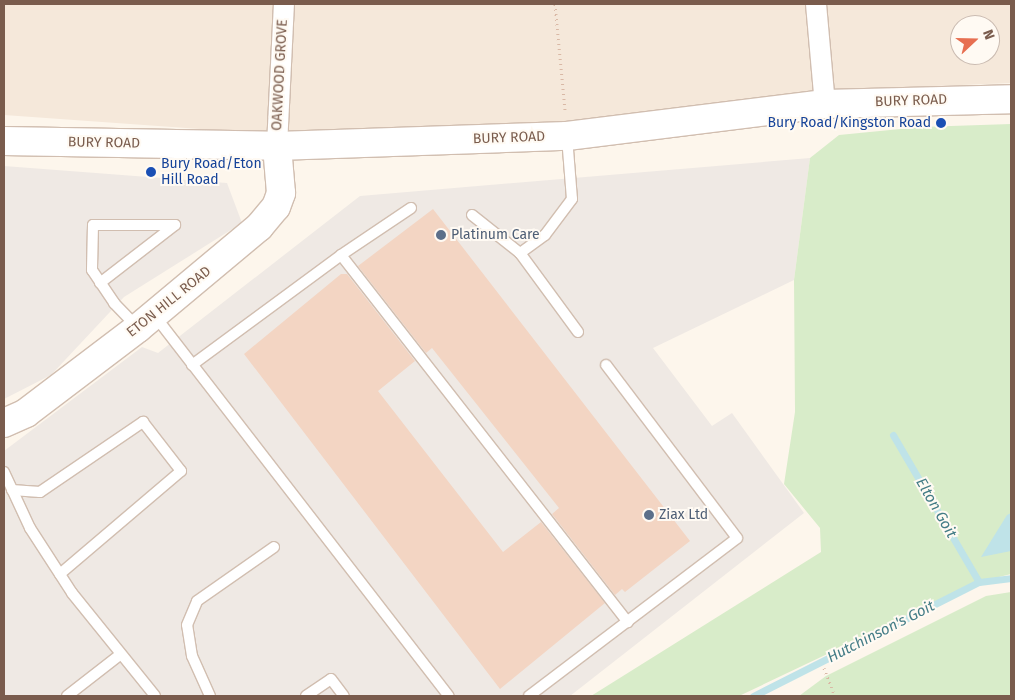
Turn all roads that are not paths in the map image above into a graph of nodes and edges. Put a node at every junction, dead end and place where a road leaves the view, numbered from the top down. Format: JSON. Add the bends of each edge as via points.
{"nodes":[{"id":1,"x":284,"y":4,"type":"edge"},
{"id":2,"x":816,"y":4,"type":"edge"},
{"id":3,"x":1011,"y":98,"type":"edge"},
{"id":4,"x":825,"y":104,"type":"junction"},
{"id":5,"x":567,"y":136,"type":"junction"},
{"id":6,"x":4,"y":141,"type":"edge"},
{"id":7,"x":277,"y":146,"type":"junction"},
{"id":8,"x":411,"y":208,"type":"dead end"},
{"id":9,"x":472,"y":215,"type":"dead end"},
{"id":10,"x":520,"y":253,"type":"junction"},
{"id":11,"x":341,"y":255,"type":"junction"},
{"id":12,"x":100,"y":283,"type":"junction"},
{"id":13,"x":146,"y":322,"type":"junction"},
{"id":14,"x":578,"y":332,"type":"dead end"},
{"id":15,"x":192,"y":365,"type":"junction"},
{"id":16,"x":606,"y":366,"type":"dead end"},
{"id":17,"x":4,"y":423,"type":"edge"},
{"id":18,"x":4,"y":472,"type":"edge"},
{"id":19,"x":12,"y":490,"type":"junction"},
{"id":20,"x":274,"y":547,"type":"dead end"},
{"id":21,"x":60,"y":574,"type":"junction"},
{"id":22,"x":628,"y":622,"type":"junction"},
{"id":23,"x":121,"y":654,"type":"junction"},
{"id":24,"x":66,"y":696,"type":"edge"},
{"id":25,"x":154,"y":696,"type":"edge"},
{"id":26,"x":210,"y":696,"type":"edge"},
{"id":27,"x":306,"y":696,"type":"edge"},
{"id":28,"x":344,"y":696,"type":"edge"},
{"id":29,"x":449,"y":696,"type":"edge"},
{"id":30,"x":529,"y":696,"type":"edge"}],
"edges":[{"from":1,"to":7,"type":"street","name":"OAKWOOD GROVE"},
{"from":2,"to":4,"type":"street"},
{"from":3,"to":4,"type":"street","name":"BURY ROAD"},
{"from":4,"to":5,"type":"street","name":"BURY ROAD"},
{"from":5,"to":7,"type":"street","name":"BURY ROAD"},
{"from":5,"to":10,"type":"lane","via":[[572,199],[545,235]]},
{"from":6,"to":7,"type":"street","name":"BURY ROAD"},
{"from":7,"to":13,"type":"street","name":"ETON HILL ROAD","via":[[283,180],[276,207],[259,227]]},
{"from":8,"to":11,"type":"lane"},
{"from":9,"to":10,"type":"lane"},
{"from":10,"to":14,"type":"lane"},
{"from":11,"to":15,"type":"lane"},
{"from":11,"to":22,"type":"lane"},
{"from":12,"to":12,"type":"lane","via":[[92,270],[93,225],[175,225]]},
{"from":12,"to":13,"type":"lane"},
{"from":13,"to":15,"type":"lane"},
{"from":13,"to":17,"type":"street","name":"ETON HILL ROAD","via":[[26,413]]},
{"from":15,"to":29,"type":"lane"},
{"from":16,"to":22,"type":"lane","via":[[737,538]]},
{"from":18,"to":19,"type":"lane"},
{"from":19,"to":21,"type":"lane"},
{"from":19,"to":21,"type":"lane","via":[[40,492],[143,422],[181,471]]},
{"from":20,"to":26,"type":"lane","via":[[196,601],[188,625],[192,656]]},
{"from":21,"to":23,"type":"lane"},
{"from":22,"to":30,"type":"lane"},
{"from":23,"to":24,"type":"lane"},
{"from":23,"to":25,"type":"lane"},
{"from":27,"to":28,"type":"lane","via":[[331,679]]}]}
